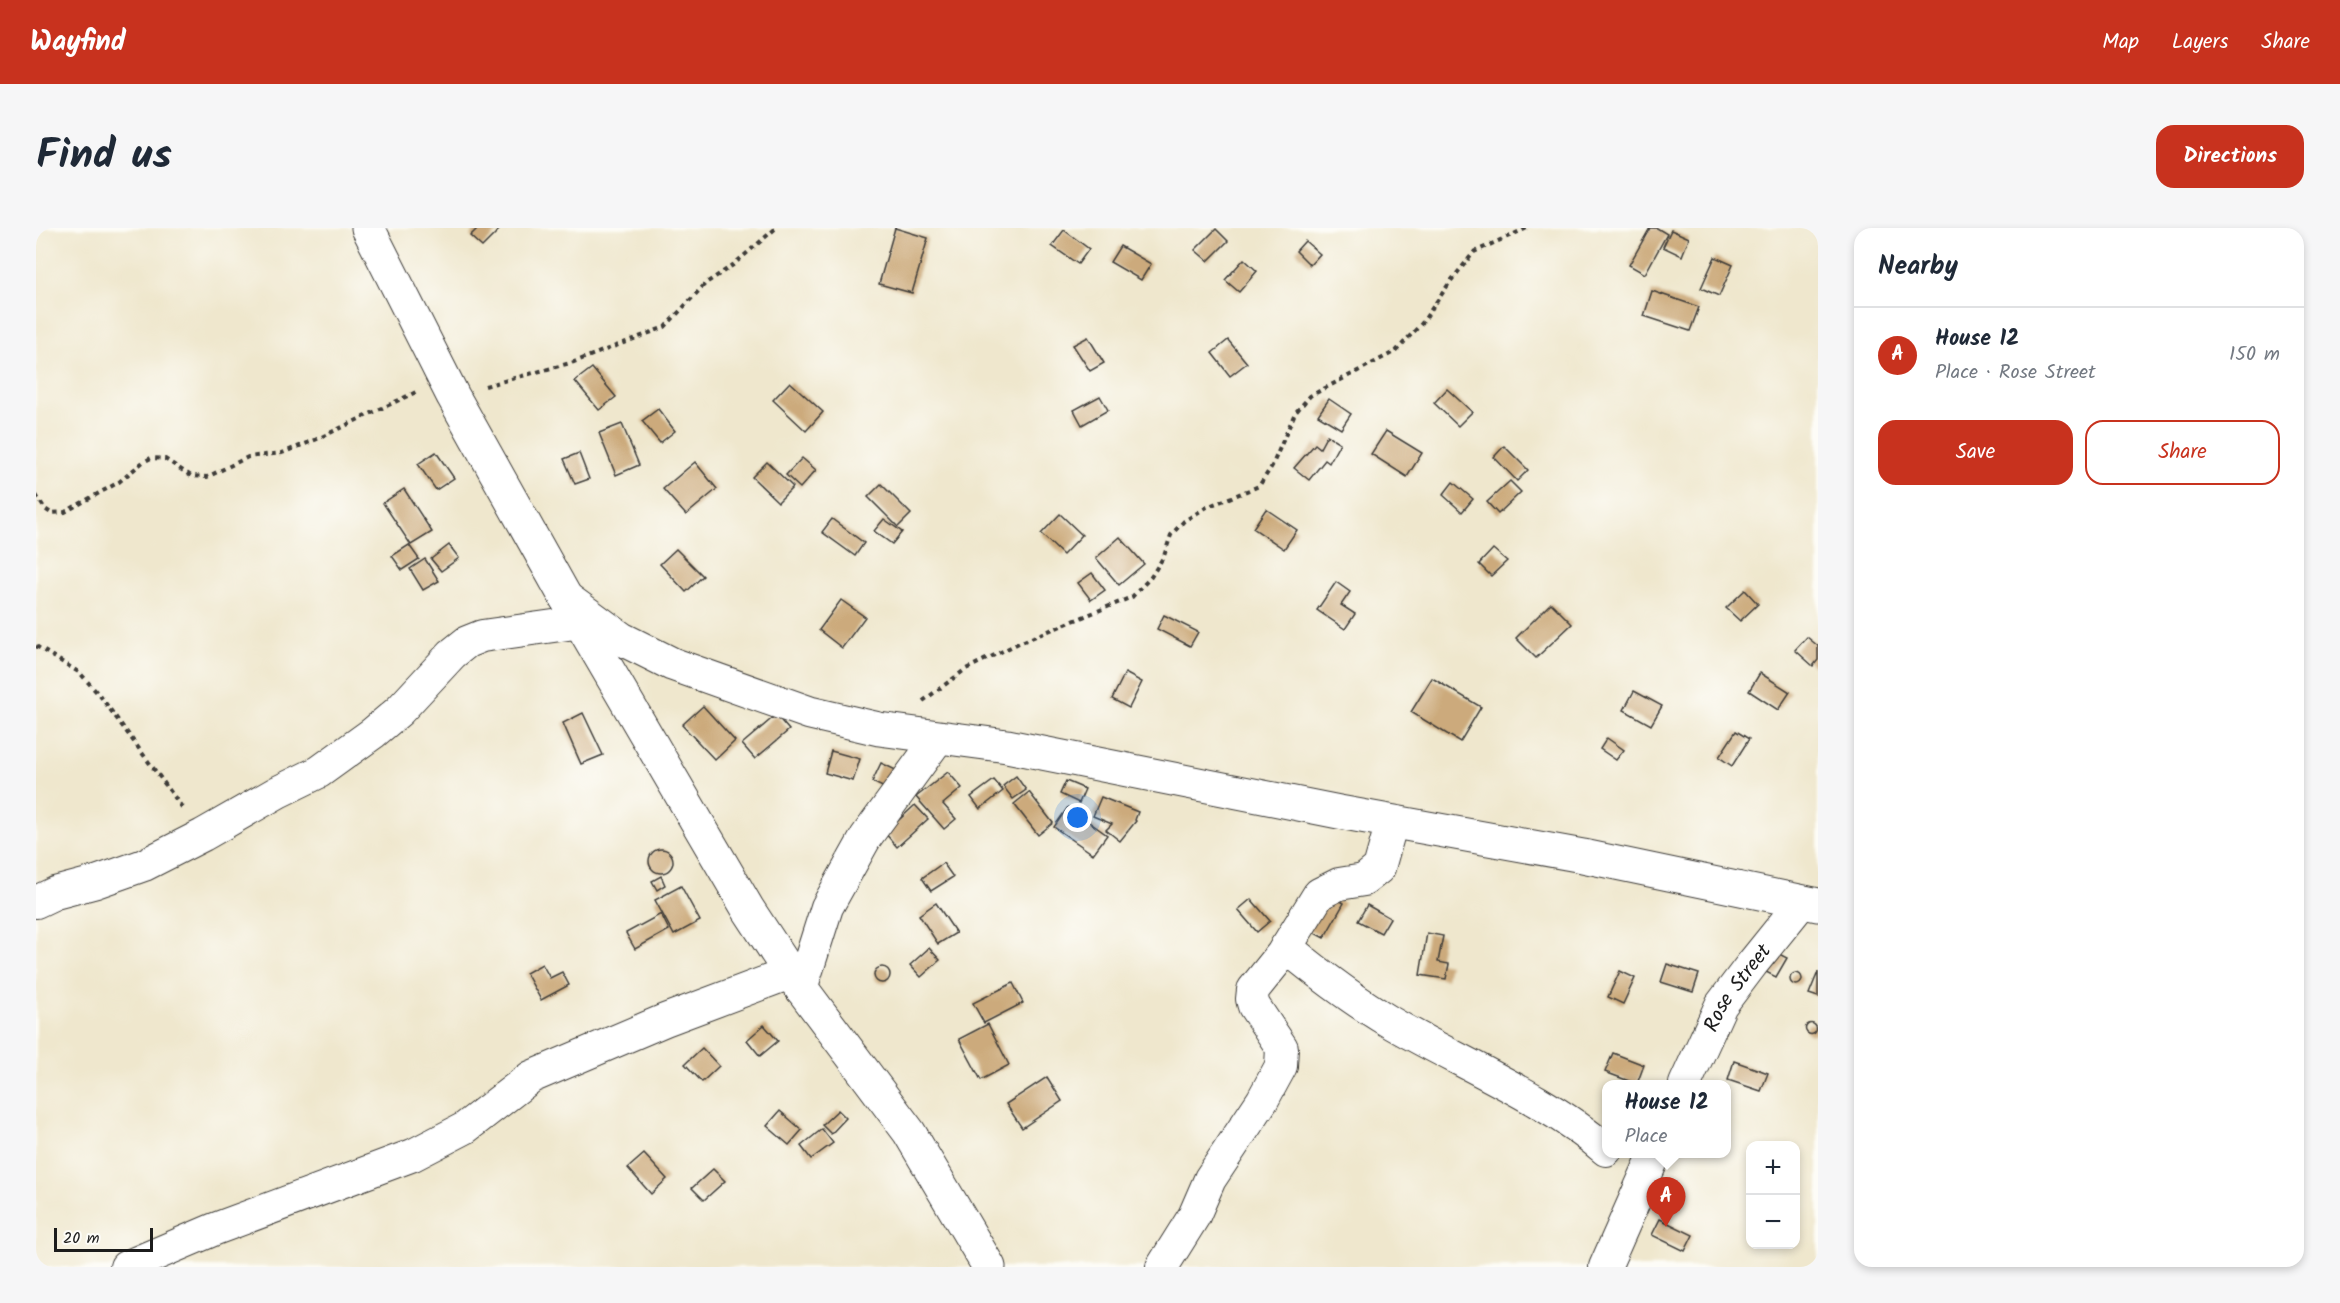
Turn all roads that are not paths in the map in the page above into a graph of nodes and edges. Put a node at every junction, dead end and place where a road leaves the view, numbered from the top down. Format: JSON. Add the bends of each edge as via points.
{"nodes":[{"id":1,"x":368,"y":228,"type":"edge"},
{"id":2,"x":574,"y":610,"type":"junction"},
{"id":3,"x":939,"y":737,"type":"junction"},
{"id":4,"x":1392,"y":822,"type":"junction"},
{"id":5,"x":36,"y":902,"type":"edge"},
{"id":6,"x":1810,"y":903,"type":"edge"},
{"id":7,"x":1286,"y":947,"type":"junction"},
{"id":8,"x":795,"y":981,"type":"junction"},
{"id":9,"x":1687,"y":1080,"type":"edge"},
{"id":10,"x":1602,"y":1147,"type":"edge"},
{"id":11,"x":1614,"y":1158,"type":"edge"},
{"id":12,"x":1653,"y":1158,"type":"edge"},
{"id":13,"x":1641,"y":1184,"type":"junction"},
{"id":14,"x":126,"y":1267,"type":"edge"},
{"id":15,"x":989,"y":1267,"type":"edge"},
{"id":16,"x":1162,"y":1267,"type":"edge"},
{"id":17,"x":1605,"y":1267,"type":"edge"}],
"edges":[{"from":1,"to":2,"type":"street","via":[[449,389]]},
{"from":2,"to":3,"type":"street","via":[[672,664],[810,713]]},
{"from":2,"to":5,"type":"street","via":[[467,642],[374,734],[319,772],[144,865]]},
{"from":2,"to":8,"type":"street","via":[[748,909]]},
{"from":3,"to":4,"type":"street","via":[[1007,746]]},
{"from":3,"to":8,"type":"street","via":[[860,847],[827,908]]},
{"from":4,"to":6,"type":"street"},
{"from":4,"to":7,"type":"street","via":[[1379,868],[1364,880],[1339,884],[1319,894]]},
{"from":6,"to":9,"type":"street","name":"Rose Street","via":[[1752,963],[1721,1005]]},
{"from":7,"to":10,"type":"street","via":[[1323,978],[1381,1017],[1530,1099]]},
{"from":7,"to":16,"type":"street","via":[[1253,990],[1252,999],[1261,1020],[1282,1048],[1281,1066],[1210,1179],[1194,1216]]},
{"from":8,"to":14,"type":"street","via":[[665,1020],[531,1077],[465,1128],[413,1155],[215,1229]]},
{"from":8,"to":15,"type":"street","via":[[909,1132]]},
{"from":11,"to":13,"type":"street"},
{"from":12,"to":13,"type":"street"},
{"from":13,"to":17,"type":"street"}]}
